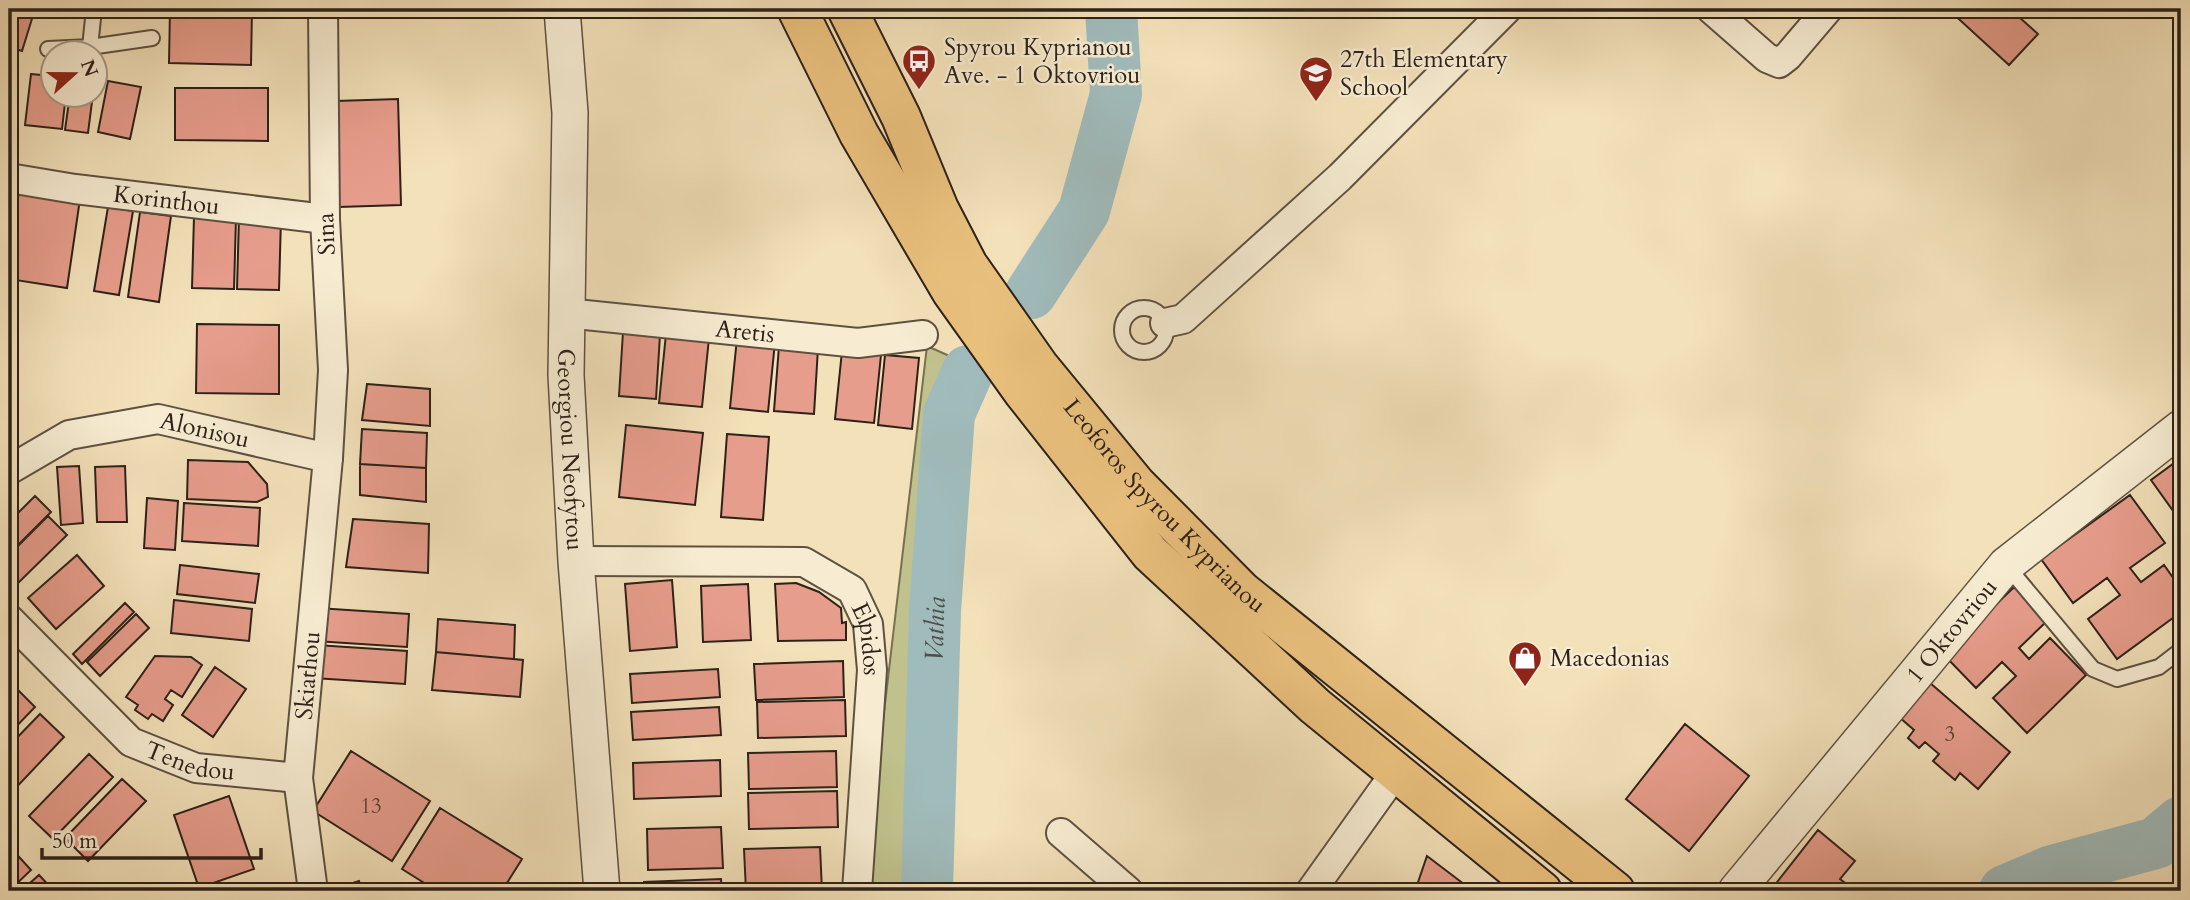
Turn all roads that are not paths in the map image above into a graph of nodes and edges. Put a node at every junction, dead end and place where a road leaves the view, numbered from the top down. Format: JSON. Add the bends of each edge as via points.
{"nodes":[{"id":1,"x":94,"y":9,"type":"edge"},
{"id":2,"x":323,"y":9,"type":"edge"},
{"id":3,"x":562,"y":9,"type":"edge"},
{"id":4,"x":797,"y":9,"type":"edge"},
{"id":5,"x":847,"y":9,"type":"edge"},
{"id":6,"x":1507,"y":9,"type":"edge"},
{"id":7,"x":1711,"y":9,"type":"edge"},
{"id":8,"x":1828,"y":9,"type":"edge"},
{"id":9,"x":91,"y":38,"type":"edge"},
{"id":10,"x":152,"y":38,"type":"dead end"},
{"id":11,"x":108,"y":44,"type":"edge"},
{"id":12,"x":9,"y":178,"type":"edge"},
{"id":13,"x":325,"y":219,"type":"junction"},
{"id":14,"x":566,"y":313,"type":"junction"},
{"id":15,"x":1165,"y":323,"type":"dead end"},
{"id":16,"x":923,"y":335,"type":"dead end"},
{"id":17,"x":2181,"y":428,"type":"edge"},
{"id":18,"x":328,"y":458,"type":"junction"},
{"id":19,"x":9,"y":470,"type":"edge"},
{"id":20,"x":576,"y":561,"type":"junction"},
{"id":21,"x":2006,"y":565,"type":"junction"},
{"id":22,"x":9,"y":619,"type":"edge"},
{"id":23,"x":2181,"y":650,"type":"edge"},
{"id":24,"x":1396,"y":772,"type":"junction"},
{"id":25,"x":298,"y":778,"type":"junction"},
{"id":26,"x":1061,"y":833,"type":"dead end"},
{"id":27,"x":1745,"y":879,"type":"edge"},
{"id":28,"x":313,"y":891,"type":"edge"},
{"id":29,"x":602,"y":891,"type":"edge"},
{"id":30,"x":857,"y":891,"type":"edge"},
{"id":31,"x":1128,"y":891,"type":"edge"},
{"id":32,"x":1311,"y":891,"type":"edge"},
{"id":33,"x":1542,"y":891,"type":"edge"},
{"id":34,"x":1615,"y":891,"type":"edge"},
{"id":35,"x":1726,"y":891,"type":"edge"}],
"edges":[{"from":1,"to":9,"type":"lane"},
{"from":2,"to":13,"type":"street","name":"Sina"},
{"from":3,"to":14,"type":"street","name":"Georgiou Neofytou","via":[[570,113]]},
{"from":4,"to":24,"type":"main road","name":"Leoforos Spyrou Kyprianou","via":[[910,224],[951,291],[1032,403],[1150,553],[1315,706]]},
{"from":5,"to":34,"type":"main road","name":"Leoforos Spyrou Kyprianou","via":[[968,265],[1039,366],[1136,484],[1242,591]]},
{"from":6,"to":15,"type":"street","via":[[1340,177],[1183,319]]},
{"from":7,"to":8,"type":"street","via":[[1774,63],[1788,56]]},
{"from":10,"to":11,"type":"lane"},
{"from":12,"to":13,"type":"street","name":"Korinthou"},
{"from":13,"to":18,"type":"street","name":"Sina","via":[[333,370]]},
{"from":14,"to":16,"type":"street","name":"Aretis","via":[[858,343]]},
{"from":14,"to":20,"type":"street","name":"Georgiou Neofytou"},
{"from":17,"to":21,"type":"street","name":"1 Oktovriou"},
{"from":18,"to":19,"type":"street","name":"Alonisou","via":[[158,419],[69,435]]},
{"from":18,"to":25,"type":"street","name":"Skiathou"},
{"from":20,"to":29,"type":"street","name":"Georgiou Neofytou"},
{"from":20,"to":30,"type":"street","name":"Elpidos","via":[[803,562],[852,590],[868,624],[872,670]]},
{"from":21,"to":23,"type":"lane","via":[[2092,669],[2116,679],[2159,667]]},
{"from":21,"to":27,"type":"street","name":"1 Oktovriou"},
{"from":22,"to":25,"type":"street","name":"Tenedou","via":[[131,742],[195,768]]},
{"from":24,"to":32,"type":"street"},
{"from":24,"to":33,"type":"main road","name":"Leoforos Spyrou Kyprianou"},
{"from":25,"to":28,"type":"street","name":"Skiathou"},
{"from":26,"to":31,"type":"street"},
{"from":27,"to":35,"type":"street","name":"1 Oktovriou"}]}
